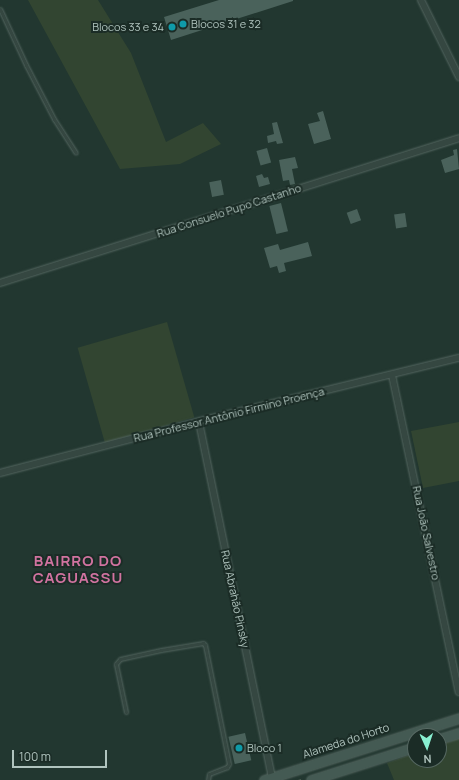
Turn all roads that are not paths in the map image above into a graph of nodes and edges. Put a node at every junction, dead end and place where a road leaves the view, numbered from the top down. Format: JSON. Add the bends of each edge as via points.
{"nodes":[{"id":1,"x":421,"y":0,"type":"edge"},
{"id":2,"x":0,"y":9,"type":"edge"},
{"id":3,"x":459,"y":77,"type":"edge"},
{"id":4,"x":459,"y":138,"type":"edge"},
{"id":5,"x":76,"y":153,"type":"dead end"},
{"id":6,"x":0,"y":283,"type":"edge"},
{"id":7,"x":459,"y":358,"type":"edge"},
{"id":8,"x":392,"y":375,"type":"junction"},
{"id":9,"x":198,"y":422,"type":"junction"},
{"id":10,"x":0,"y":473,"type":"edge"},
{"id":11,"x":459,"y":692,"type":"edge"},
{"id":12,"x":126,"y":712,"type":"dead end"},
{"id":13,"x":459,"y":718,"type":"edge"},
{"id":14,"x":459,"y":733,"type":"edge"},
{"id":15,"x":447,"y":737,"type":"edge"},
{"id":16,"x":407,"y":750,"type":"edge"},
{"id":17,"x":268,"y":779,"type":"edge"},
{"id":18,"x":208,"y":780,"type":"edge"},
{"id":19,"x":311,"y":780,"type":"edge"}],
"edges":[{"from":1,"to":3,"type":"street"},
{"from":2,"to":5,"type":"lane","via":[[26,66],[54,119]]},
{"from":4,"to":6,"type":"street","name":"Rua Consuelo Pupo Castanho"},
{"from":7,"to":8,"type":"street","name":"Rua Professor Antônio Firmino Proença"},
{"from":8,"to":9,"type":"street","name":"Rua Professor Antônio Firmino Proença"},
{"from":8,"to":11,"type":"street","name":"Rua João Salvestro"},
{"from":9,"to":10,"type":"street","name":"Rua Professor Antônio Firmino Proença"},
{"from":9,"to":17,"type":"street","name":"Rua Abrahão Pinsky"},
{"from":12,"to":18,"type":"lane","via":[[118,674],[117,661],[120,658],[203,643],[229,764],[209,774]]},
{"from":13,"to":17,"type":"main road","name":"Alameda do Horto"},
{"from":14,"to":15,"type":"main road"},
{"from":16,"to":19,"type":"main road"}]}
